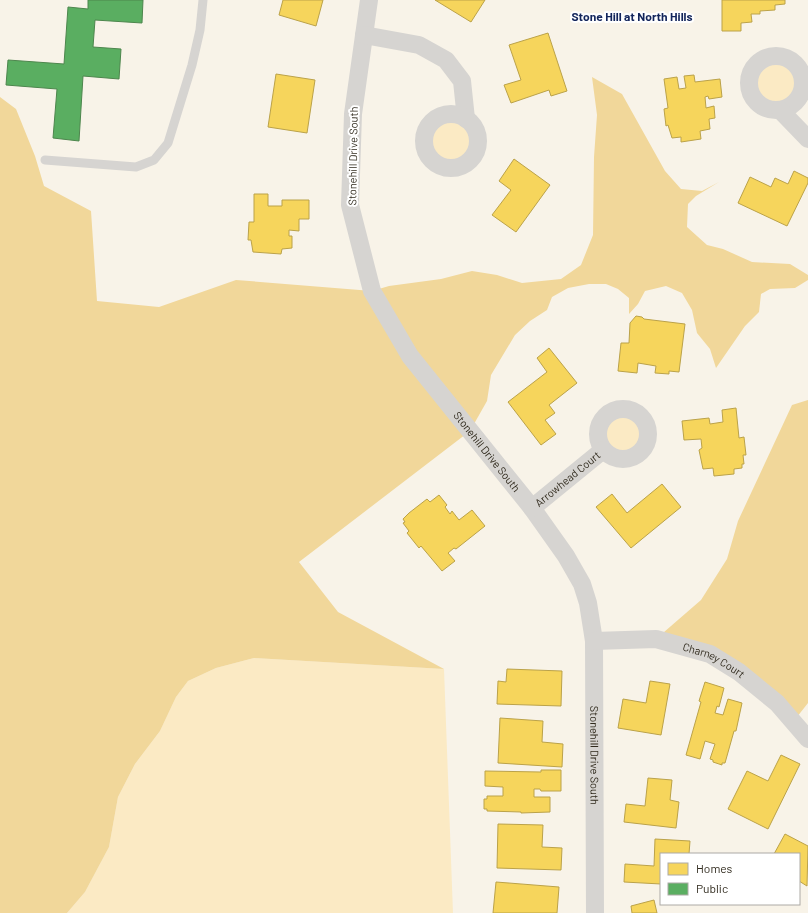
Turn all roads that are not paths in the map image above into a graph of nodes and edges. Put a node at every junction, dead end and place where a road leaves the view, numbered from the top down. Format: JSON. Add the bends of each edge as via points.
{"nodes":[{"id":1,"x":202,"y":0,"type":"edge"},
{"id":2,"x":369,"y":0,"type":"edge"},
{"id":3,"x":364,"y":34,"type":"junction"},
{"id":4,"x":780,"y":110,"type":"dead end"},
{"id":5,"x":466,"y":118,"type":"dead end"},
{"id":6,"x":808,"y":139,"type":"edge"},
{"id":7,"x":45,"y":160,"type":"dead end"},
{"id":8,"x":603,"y":450,"type":"dead end"},
{"id":9,"x":532,"y":508,"type":"junction"},
{"id":10,"x":594,"y":641,"type":"junction"},
{"id":11,"x":808,"y":739,"type":"edge"},
{"id":12,"x":595,"y":913,"type":"edge"}],
"edges":[{"from":1,"to":7,"type":"lane","via":[[200,30],[192,65],[168,143],[154,160],[136,167]]},
{"from":2,"to":3,"type":"street","name":"Stonehill Drive South"},
{"from":3,"to":5,"type":"street","via":[[419,45],[446,60],[462,81]]},
{"from":3,"to":9,"type":"street","name":"Stonehill Drive South","via":[[353,114],[350,205],[372,291],[410,356]]},
{"from":4,"to":6,"type":"street"},
{"from":8,"to":9,"type":"street","name":"Arrowhead Court"},
{"from":9,"to":10,"type":"street","name":"Stonehill Drive South","via":[[566,556],[582,584]]},
{"from":10,"to":11,"type":"street","name":"Charney Court","via":[[656,639],[710,654],[739,672],[777,703]]},
{"from":10,"to":12,"type":"street","name":"Stonehill Drive South"}]}
